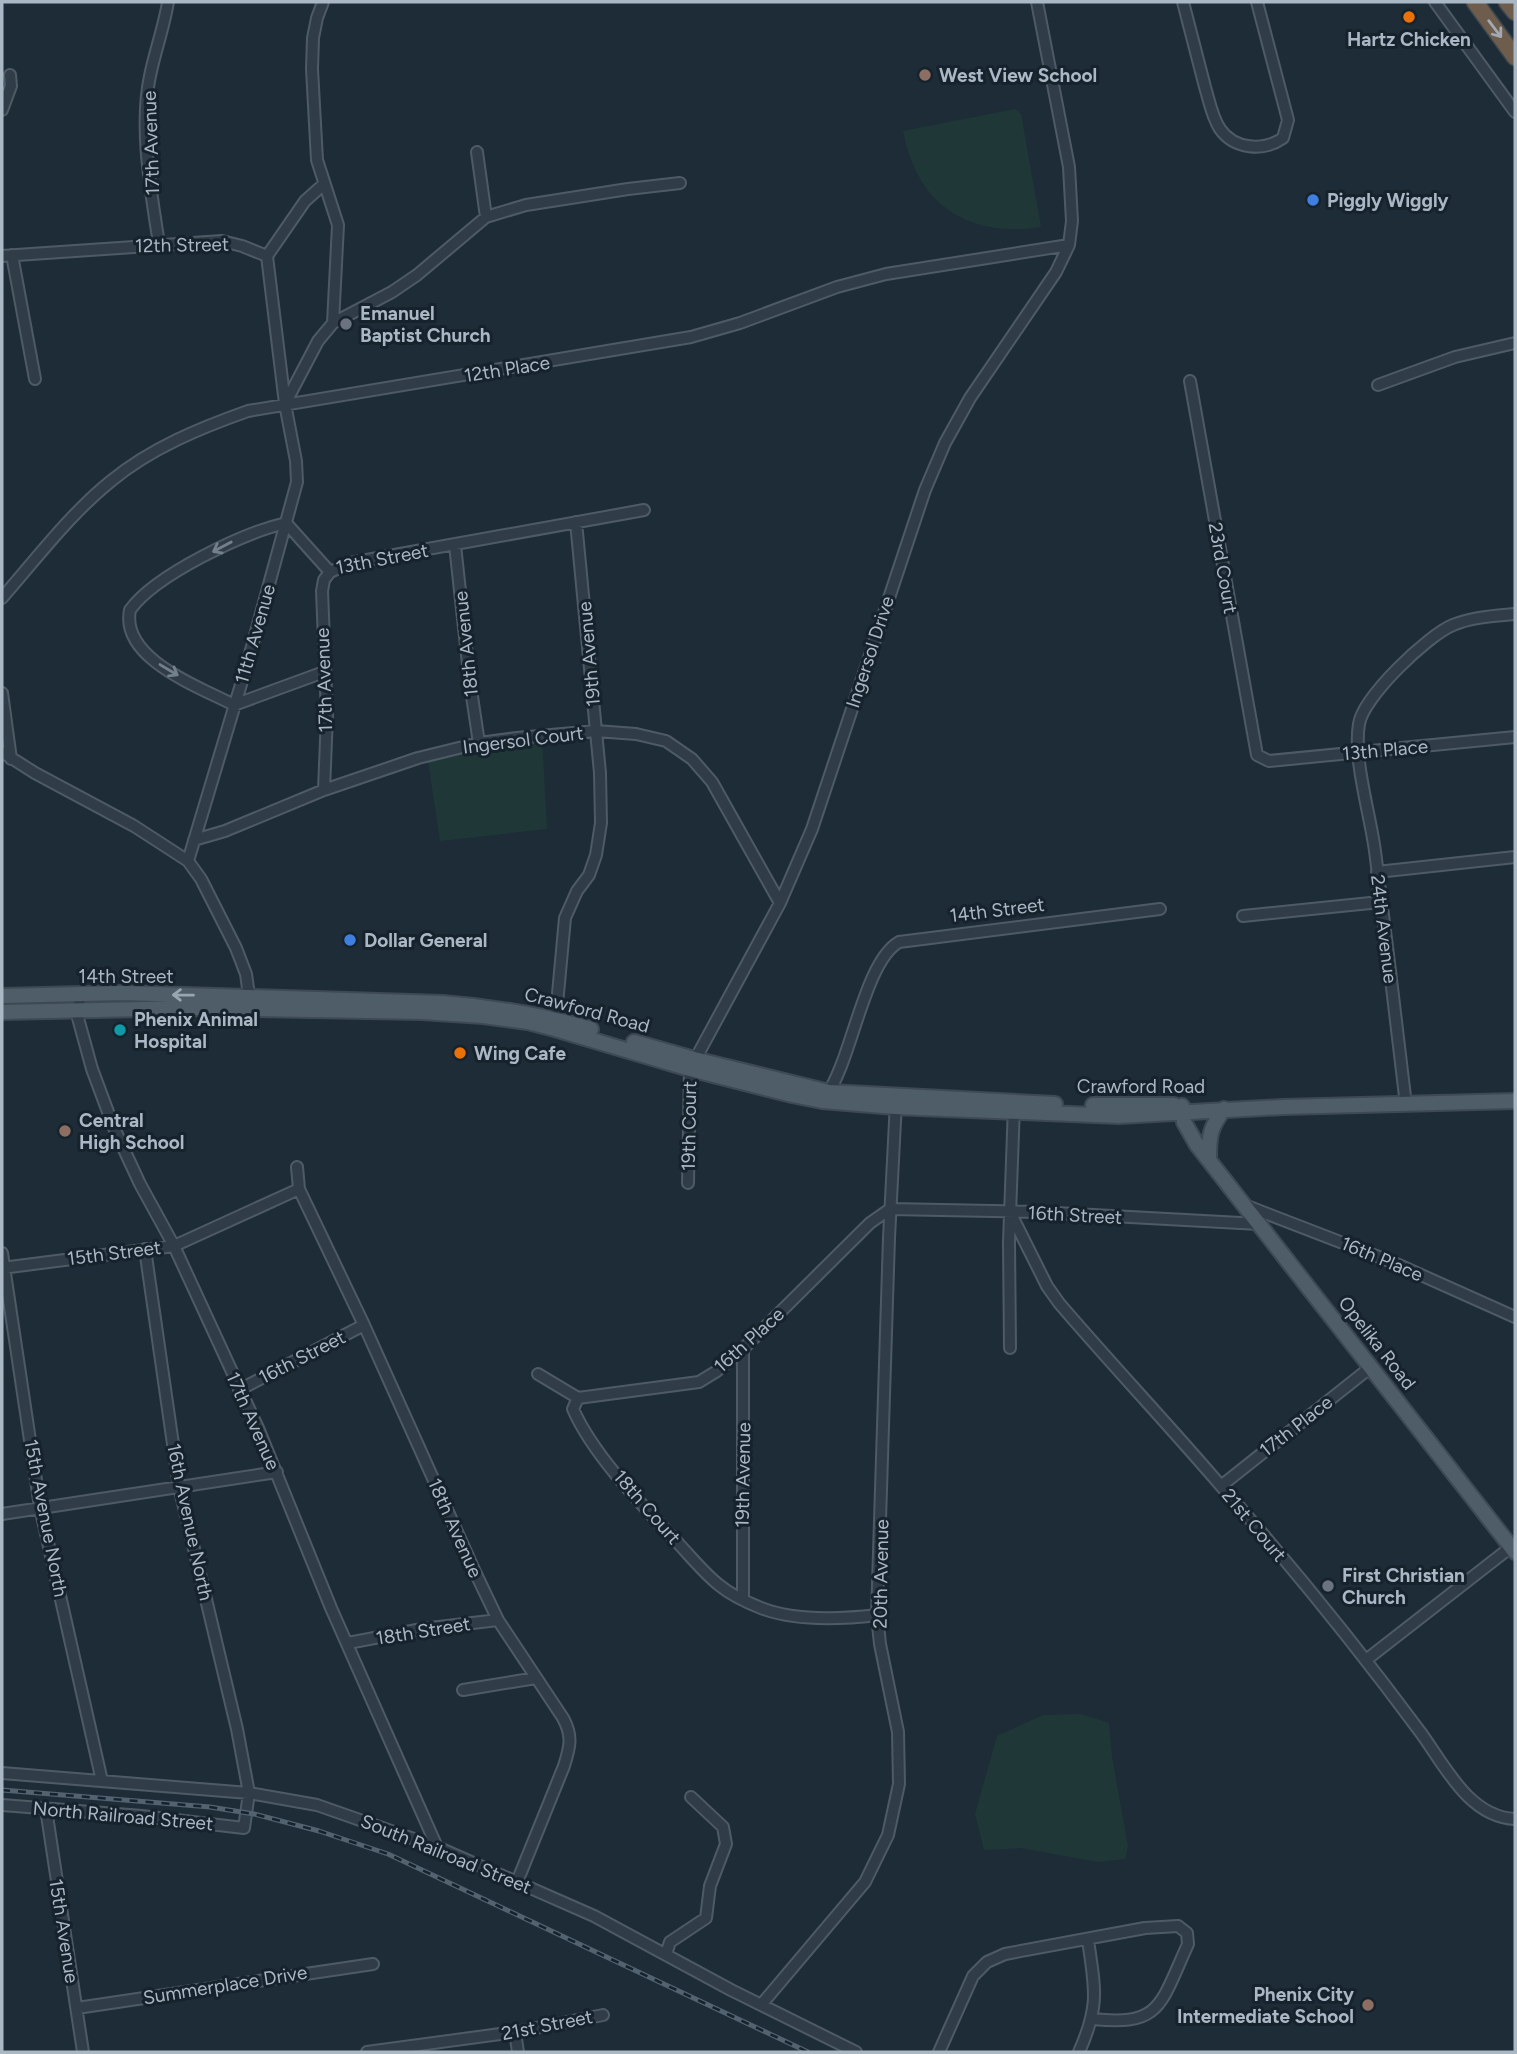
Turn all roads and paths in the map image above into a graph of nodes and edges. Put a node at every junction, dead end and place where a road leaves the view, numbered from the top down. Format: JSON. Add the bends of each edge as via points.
{"nodes":[{"id":1,"x":168,"y":2,"type":"edge"},
{"id":2,"x":323,"y":2,"type":"edge"},
{"id":3,"x":1037,"y":2,"type":"edge"},
{"id":4,"x":1183,"y":2,"type":"edge"},
{"id":5,"x":1257,"y":2,"type":"edge"},
{"id":6,"x":1435,"y":2,"type":"edge"},
{"id":7,"x":1475,"y":2,"type":"edge"},
{"id":8,"x":1507,"y":2,"type":"edge"},
{"id":9,"x":1515,"y":12,"type":"edge"},
{"id":10,"x":1515,"y":57,"type":"edge"},
{"id":11,"x":10,"y":75,"type":"dead end"},
{"id":12,"x":2,"y":110,"type":"edge"},
{"id":13,"x":1515,"y":112,"type":"edge"},
{"id":14,"x":477,"y":152,"type":"dead end"},
{"id":15,"x":680,"y":183,"type":"dead end"},
{"id":16,"x":324,"y":184,"type":"junction"},
{"id":17,"x":486,"y":217,"type":"junction"},
{"id":18,"x":159,"y":244,"type":"junction"},
{"id":19,"x":1069,"y":245,"type":"junction"},
{"id":20,"x":7,"y":255,"type":"edge"},
{"id":21,"x":267,"y":256,"type":"junction"},
{"id":22,"x":333,"y":323,"type":"junction"},
{"id":23,"x":1515,"y":343,"type":"edge"},
{"id":24,"x":35,"y":379,"type":"dead end"},
{"id":25,"x":1190,"y":381,"type":"dead end"},
{"id":26,"x":1378,"y":385,"type":"dead end"},
{"id":27,"x":285,"y":404,"type":"junction"},
{"id":28,"x":643,"y":510,"type":"dead end"},
{"id":29,"x":576,"y":522,"type":"junction"},
{"id":30,"x":286,"y":523,"type":"junction"},
{"id":31,"x":455,"y":545,"type":"junction"},
{"id":32,"x":330,"y":572,"type":"junction"},
{"id":33,"x":2,"y":598,"type":"edge"},
{"id":34,"x":1515,"y":614,"type":"edge"},
{"id":35,"x":324,"y":672,"type":"junction"},
{"id":36,"x":2,"y":693,"type":"edge"},
{"id":37,"x":234,"y":705,"type":"junction"},
{"id":38,"x":596,"y":731,"type":"junction"},
{"id":39,"x":1515,"y":737,"type":"edge"},
{"id":40,"x":480,"y":743,"type":"junction"},
{"id":41,"x":1358,"y":753,"type":"junction"},
{"id":42,"x":6,"y":755,"type":"edge"},
{"id":43,"x":1256,"y":755,"type":"joint"},
{"id":44,"x":324,"y":790,"type":"junction"},
{"id":45,"x":194,"y":840,"type":"junction"},
{"id":46,"x":1515,"y":857,"type":"edge"},
{"id":47,"x":188,"y":861,"type":"junction"},
{"id":48,"x":1377,"y":872,"type":"junction"},
{"id":49,"x":1380,"y":902,"type":"junction"},
{"id":50,"x":780,"y":903,"type":"junction"},
{"id":51,"x":1160,"y":909,"type":"dead end"},
{"id":52,"x":1243,"y":916,"type":"dead end"},
{"id":53,"x":80,"y":995,"type":"junction"},
{"id":54,"x":2,"y":996,"type":"edge"},
{"id":55,"x":250,"y":1003,"type":"junction"},
{"id":56,"x":78,"y":1011,"type":"junction"},
{"id":57,"x":2,"y":1012,"type":"edge"},
{"id":58,"x":556,"y":1024,"type":"junction"},
{"id":59,"x":692,"y":1064,"type":"junction"},
{"id":60,"x":826,"y":1096,"type":"junction"},
{"id":61,"x":896,"y":1101,"type":"junction"},
{"id":62,"x":1515,"y":1101,"type":"edge"},
{"id":63,"x":1406,"y":1105,"type":"junction"},
{"id":64,"x":1014,"y":1106,"type":"junction"},
{"id":65,"x":1224,"y":1110,"type":"junction"},
{"id":66,"x":1184,"y":1111,"type":"junction"},
{"id":67,"x":1156,"y":1115,"type":"junction"},
{"id":68,"x":1193,"y":1138,"type":"junction"},
{"id":69,"x":1209,"y":1158,"type":"junction"},
{"id":70,"x":297,"y":1167,"type":"dead end"},
{"id":71,"x":688,"y":1183,"type":"dead end"},
{"id":72,"x":299,"y":1189,"type":"junction"},
{"id":73,"x":1247,"y":1206,"type":"junction"},
{"id":74,"x":890,"y":1209,"type":"junction"},
{"id":75,"x":1010,"y":1212,"type":"junction"},
{"id":76,"x":1259,"y":1224,"type":"junction"},
{"id":77,"x":174,"y":1245,"type":"junction"},
{"id":78,"x":145,"y":1249,"type":"junction"},
{"id":79,"x":2,"y":1253,"type":"edge"},
{"id":80,"x":3,"y":1268,"type":"edge"},
{"id":81,"x":1515,"y":1317,"type":"edge"},
{"id":82,"x":364,"y":1325,"type":"junction"},
{"id":83,"x":743,"y":1349,"type":"junction"},
{"id":84,"x":1010,"y":1349,"type":"dead end"},
{"id":85,"x":1371,"y":1367,"type":"junction"},
{"id":86,"x":538,"y":1374,"type":"dead end"},
{"id":87,"x":239,"y":1390,"type":"junction"},
{"id":88,"x":578,"y":1398,"type":"junction"},
{"id":89,"x":276,"y":1472,"type":"junction"},
{"id":90,"x":179,"y":1486,"type":"junction"},
{"id":91,"x":1221,"y":1486,"type":"junction"},
{"id":92,"x":40,"y":1507,"type":"junction"},
{"id":93,"x":2,"y":1514,"type":"edge"},
{"id":94,"x":1513,"y":1550,"type":"edge"},
{"id":95,"x":743,"y":1600,"type":"junction"},
{"id":96,"x":877,"y":1615,"type":"junction"},
{"id":97,"x":498,"y":1620,"type":"junction"},
{"id":98,"x":348,"y":1643,"type":"junction"},
{"id":99,"x":1366,"y":1660,"type":"junction"},
{"id":100,"x":536,"y":1678,"type":"junction"},
{"id":101,"x":463,"y":1690,"type":"dead end"},
{"id":102,"x":2,"y":1773,"type":"edge"},
{"id":103,"x":102,"y":1781,"type":"junction"},
{"id":104,"x":249,"y":1793,"type":"junction"},
{"id":105,"x":691,"y":1797,"type":"dead end"},
{"id":106,"x":2,"y":1805,"type":"edge"},
{"id":107,"x":46,"y":1809,"type":"junction"},
{"id":108,"x":1515,"y":1819,"type":"edge"},
{"id":109,"x":244,"y":1828,"type":"joint"},
{"id":110,"x":437,"y":1847,"type":"junction"},
{"id":111,"x":517,"y":1882,"type":"junction"},
{"id":112,"x":1088,"y":1940,"type":"junction"},
{"id":113,"x":667,"y":1954,"type":"junction"},
{"id":114,"x":373,"y":1964,"type":"dead end"},
{"id":115,"x":761,"y":2005,"type":"junction"},
{"id":116,"x":77,"y":2008,"type":"junction"},
{"id":117,"x":603,"y":2015,"type":"dead end"},
{"id":118,"x":1093,"y":2019,"type":"junction"},
{"id":119,"x":515,"y":2032,"type":"junction"},
{"id":120,"x":83,"y":2052,"type":"edge"},
{"id":121,"x":367,"y":2052,"type":"edge"},
{"id":122,"x":518,"y":2052,"type":"edge"},
{"id":123,"x":856,"y":2052,"type":"edge"},
{"id":124,"x":939,"y":2052,"type":"edge"},
{"id":125,"x":1079,"y":2052,"type":"edge"}],
"edges":[{"from":1,"to":18,"type":"street","name":"17th Avenue","via":[[149,78],[147,108]]},
{"from":2,"to":16,"type":"street","via":[[313,38],[312,69],[317,160]]},
{"from":3,"to":19,"type":"street","via":[[1069,167]]},
{"from":4,"to":5,"type":"street","via":[[1220,129],[1234,143],[1255,148],[1283,138],[1288,120]]},
{"from":6,"to":13,"type":"street"},
{"from":7,"to":10,"type":"highway","one_way":true},
{"from":8,"to":9,"type":"highway"},
{"from":11,"to":12,"type":"street"},
{"from":14,"to":17,"type":"street"},
{"from":15,"to":17,"type":"street","via":[[526,205]]},
{"from":16,"to":21,"type":"street","via":[[305,201]]},
{"from":16,"to":22,"type":"street","via":[[338,225]]},
{"from":17,"to":22,"type":"street","via":[[417,275]]},
{"from":18,"to":20,"type":"street","name":"12th Street"},
{"from":18,"to":21,"type":"street","name":"12th Street","via":[[222,241]]},
{"from":19,"to":27,"type":"street","name":"12th Place","via":[[886,274],[691,337]]},
{"from":19,"to":50,"type":"street","name":"Ingersol Drive","via":[[945,443],[900,561],[812,829]]},
{"from":20,"to":24,"type":"street"},
{"from":21,"to":27,"type":"street"},
{"from":22,"to":27,"type":"street","via":[[318,341]]},
{"from":23,"to":26,"type":"street","via":[[1455,357]]},
{"from":25,"to":43,"type":"street","name":"23rd Court"},
{"from":27,"to":30,"type":"street","name":"11th Avenue","via":[[296,461]]},
{"from":27,"to":33,"type":"street","name":"12th Place","via":[[199,428],[111,480]]},
{"from":28,"to":29,"type":"street","name":"13th Street"},
{"from":29,"to":31,"type":"street","name":"13th Street"},
{"from":29,"to":38,"type":"street","name":"19th Avenue"},
{"from":30,"to":32,"type":"street","name":"13th Street"},
{"from":30,"to":37,"type":"street","name":"11th Avenue"},
{"from":30,"to":37,"type":"street","one_way":true,"via":[[230,542],[142,596],[130,610],[133,639],[145,654]]},
{"from":31,"to":32,"type":"street","name":"13th Street","via":[[350,563]]},
{"from":31,"to":40,"type":"street","name":"18th Avenue"},
{"from":32,"to":35,"type":"street","name":"17th Avenue","via":[[322,591]]},
{"from":34,"to":41,"type":"street","via":[[1467,620],[1424,644],[1367,704],[1359,723]]},
{"from":35,"to":37,"type":"street"},
{"from":35,"to":44,"type":"street","name":"17th Avenue"},
{"from":36,"to":42,"type":"street"},
{"from":37,"to":45,"type":"street","name":"11th Avenue"},
{"from":38,"to":40,"type":"street","name":"Ingersol Court"},
{"from":38,"to":50,"type":"street","name":"Ingersol Court","via":[[666,741],[692,759],[712,782]]},
{"from":38,"to":58,"type":"street","name":"19th Avenue","via":[[601,824],[589,875],[565,918]]},
{"from":39,"to":41,"type":"street","name":"13th Place"},
{"from":40,"to":44,"type":"street","name":"Ingersol Court","via":[[418,758]]},
{"from":41,"to":43,"type":"street","name":"13th Place","via":[[1269,761]]},
{"from":41,"to":48,"type":"street","name":"24th Avenue"},
{"from":42,"to":47,"type":"street"},
{"from":44,"to":45,"type":"street","name":"Ingersol Court"},
{"from":45,"to":47,"type":"street","name":"11th Avenue"},
{"from":46,"to":48,"type":"street"},
{"from":47,"to":55,"type":"street","via":[[236,948]]},
{"from":48,"to":49,"type":"street","name":"24th Avenue"},
{"from":49,"to":52,"type":"street"},
{"from":49,"to":63,"type":"street","name":"24th Avenue"},
{"from":50,"to":59,"type":"street","name":"Ingersol Drive"},
{"from":51,"to":60,"type":"street","name":"14th Street","via":[[899,942],[889,947],[867,979]]},
{"from":53,"to":54,"type":"main road","name":"14th Street"},
{"from":55,"to":53,"type":"main road","name":"14th Street","one_way":true,"via":[[123,993]]},
{"from":53,"to":56,"type":"street","name":"17th Avenue"},
{"from":55,"to":56,"type":"main road","name":"14th Street"},
{"from":55,"to":58,"type":"main road","name":"Crawford Road","via":[[443,1003],[495,1007]]},
{"from":56,"to":57,"type":"main road","name":"14th Street"},
{"from":56,"to":77,"type":"street","name":"17th Avenue","via":[[110,1119]]},
{"from":58,"to":59,"type":"main road","name":"Crawford Road"},
{"from":59,"to":60,"type":"main road","name":"Crawford Road"},
{"from":59,"to":71,"type":"street","name":"19th Court"},
{"from":60,"to":61,"type":"main road","name":"Crawford Road"},
{"from":61,"to":64,"type":"main road","name":"Crawford Road"},
{"from":61,"to":74,"type":"street","name":"20th Avenue"},
{"from":62,"to":63,"type":"main road"},
{"from":63,"to":65,"type":"main road"},
{"from":64,"to":66,"type":"main road","name":"Crawford Road"},
{"from":64,"to":67,"type":"main road","name":"Crawford Road"},
{"from":64,"to":75,"type":"street"},
{"from":65,"to":66,"type":"main road","name":"Crawford Road","via":[[1214,1105]]},
{"from":65,"to":69,"type":"main road","via":[[1212,1125]]},
{"from":66,"to":67,"type":"main road","name":"Crawford Road"},
{"from":66,"to":68,"type":"main road","name":"Opelika Road"},
{"from":66,"to":69,"type":"main road","name":"Opelika Road"},
{"from":67,"to":68,"type":"main road"},
{"from":68,"to":69,"type":"main road","name":"Opelika Road"},
{"from":69,"to":73,"type":"main road","name":"Opelika Road"},
{"from":70,"to":72,"type":"street","name":"18th Avenue"},
{"from":72,"to":77,"type":"street","name":"15th Street"},
{"from":72,"to":82,"type":"street","name":"18th Avenue"},
{"from":73,"to":76,"type":"main road","name":"Opelika Road"},
{"from":73,"to":81,"type":"street","name":"16th Place","via":[[1356,1247]]},
{"from":74,"to":75,"type":"street","name":"16th Street"},
{"from":74,"to":83,"type":"street","name":"16th Place","via":[[870,1223]]},
{"from":74,"to":96,"type":"street","name":"20th Avenue"},
{"from":75,"to":76,"type":"street","name":"16th Street"},
{"from":75,"to":84,"type":"street"},
{"from":75,"to":91,"type":"street","name":"21st Court","via":[[1059,1303]]},
{"from":76,"to":85,"type":"main road","name":"Opelika Road"},
{"from":77,"to":78,"type":"street","name":"15th Street"},
{"from":77,"to":87,"type":"street","name":"17th Avenue"},
{"from":78,"to":80,"type":"street","name":"15th Street"},
{"from":78,"to":90,"type":"street","name":"16th Avenue North"},
{"from":79,"to":80,"type":"street","name":"15th Avenue North"},
{"from":80,"to":92,"type":"street","name":"15th Avenue North"},
{"from":82,"to":87,"type":"street","name":"16th Street"},
{"from":82,"to":97,"type":"street","name":"18th Avenue"},
{"from":83,"to":88,"type":"street","name":"16th Place","via":[[699,1382]]},
{"from":83,"to":95,"type":"street","name":"19th Avenue"},
{"from":85,"to":91,"type":"street","name":"17th Place"},
{"from":85,"to":94,"type":"main road","name":"Opelika Road"},
{"from":86,"to":88,"type":"street"},
{"from":87,"to":89,"type":"street","name":"17th Avenue"},
{"from":88,"to":95,"type":"street","name":"18th Court","via":[[573,1409],[578,1420],[635,1496],[718,1585]]},
{"from":89,"to":90,"type":"street"},
{"from":89,"to":98,"type":"street","name":"17th Avenue"},
{"from":90,"to":92,"type":"street"},
{"from":90,"to":104,"type":"street","name":"16th Avenue North"},
{"from":91,"to":99,"type":"street","name":"21st Court"},
{"from":92,"to":93,"type":"street"},
{"from":92,"to":103,"type":"street","name":"15th Avenue North"},
{"from":94,"to":99,"type":"street"},
{"from":95,"to":96,"type":"street","via":[[783,1614]]},
{"from":96,"to":115,"type":"street","name":"20th Avenue","via":[[898,1735],[899,1784],[888,1835],[864,1882]]},
{"from":97,"to":98,"type":"street","name":"18th Street"},
{"from":97,"to":100,"type":"street","name":"18th Avenue"},
{"from":98,"to":110,"type":"street","name":"17th Avenue"},
{"from":99,"to":108,"type":"street","name":"21st Court","via":[[1472,1802],[1500,1817]]},
{"from":100,"to":101,"type":"street"},
{"from":100,"to":111,"type":"street","name":"18th Avenue","via":[[571,1736]]},
{"from":102,"to":103,"type":"street","name":"South Railroad Street"},
{"from":103,"to":104,"type":"street","name":"South Railroad Street"},
{"from":104,"to":109,"type":"street","name":"16th Avenue North"},
{"from":104,"to":110,"type":"street","name":"South Railroad Street","via":[[347,1814]]},
{"from":105,"to":113,"type":"street","via":[[723,1827],[726,1844],[710,1886],[706,1918],[670,1942]]},
{"from":106,"to":107,"type":"street","name":"North Railroad Street"},
{"from":107,"to":109,"type":"street","name":"North Railroad Street"},
{"from":107,"to":116,"type":"street","name":"15th Avenue"},
{"from":110,"to":111,"type":"street","name":"South Railroad Street"},
{"from":111,"to":113,"type":"street","name":"South Railroad Street"},
{"from":112,"to":118,"type":"street","via":[[1095,1993]]},
{"from":112,"to":118,"type":"street","via":[[1167,1925],[1187,1933],[1188,1944],[1156,2009],[1137,2019]]},
{"from":112,"to":124,"type":"street","via":[[1005,1954],[987,1962],[973,1976]]},
{"from":113,"to":115,"type":"street","name":"South Railroad Street"},
{"from":114,"to":116,"type":"street","name":"Summerplace Drive"},
{"from":115,"to":123,"type":"street","name":"South Railroad Street"},
{"from":116,"to":120,"type":"street","name":"15th Avenue"},
{"from":117,"to":119,"type":"street","name":"21st Street"},
{"from":118,"to":125,"type":"street"},
{"from":119,"to":121,"type":"street","name":"21st Street"},
{"from":119,"to":122,"type":"street"}]}
